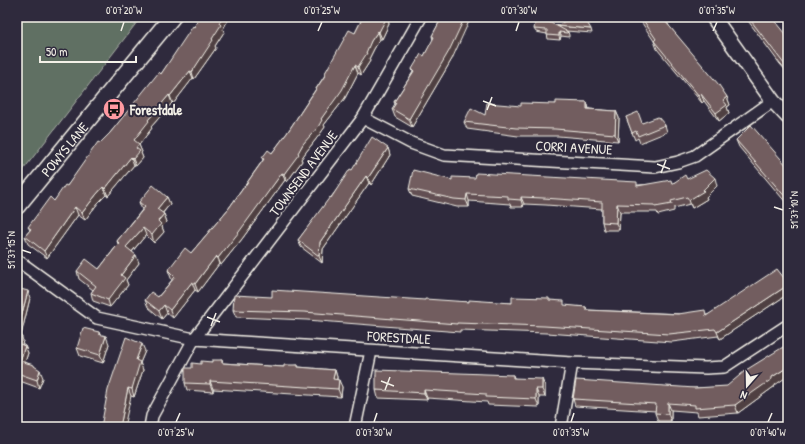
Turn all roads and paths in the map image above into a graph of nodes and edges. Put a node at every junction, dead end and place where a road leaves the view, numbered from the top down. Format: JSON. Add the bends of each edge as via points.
{"nodes":[{"id":1,"x":172,"y":17,"type":"edge"},
{"id":2,"x":421,"y":17,"type":"edge"},
{"id":3,"x":713,"y":17,"type":"edge"},
{"id":4,"x":774,"y":101,"type":"junction"},
{"id":5,"x":788,"y":117,"type":"edge"},
{"id":6,"x":363,"y":118,"type":"junction"},
{"id":7,"x":17,"y":206,"type":"edge"},
{"id":8,"x":17,"y":260,"type":"edge"},
{"id":9,"x":788,"y":325,"type":"edge"},
{"id":10,"x":194,"y":339,"type":"junction"},
{"id":11,"x":371,"y":351,"type":"junction"},
{"id":12,"x":572,"y":363,"type":"junction"},
{"id":13,"x":150,"y":427,"type":"edge"},
{"id":14,"x":354,"y":427,"type":"edge"},
{"id":15,"x":560,"y":427,"type":"edge"}],
"edges":[{"from":1,"to":7,"type":"main road","name":"POWYS LANE"},
{"from":2,"to":6,"type":"street","name":"TOWNSEND AVENUE"},
{"from":3,"to":4,"type":"street"},
{"from":4,"to":5,"type":"street"},
{"from":4,"to":6,"type":"street","name":"CORRI AVENUE","via":[[695,156],[655,167],[444,155],[411,143]]},
{"from":6,"to":10,"type":"street","name":"TOWNSEND AVENUE"},
{"from":8,"to":10,"type":"street","name":"FORESTDALE","via":[[97,318]]},
{"from":9,"to":12,"type":"street","name":"FORESTDALE","via":[[724,367]]},
{"from":10,"to":11,"type":"street","name":"FORESTDALE"},
{"from":10,"to":13,"type":"street","name":"TOWNSEND AVENUE","via":[[152,416]]},
{"from":11,"to":12,"type":"street","name":"FORESTDALE"},
{"from":11,"to":14,"type":"street"},
{"from":12,"to":15,"type":"street"}]}
